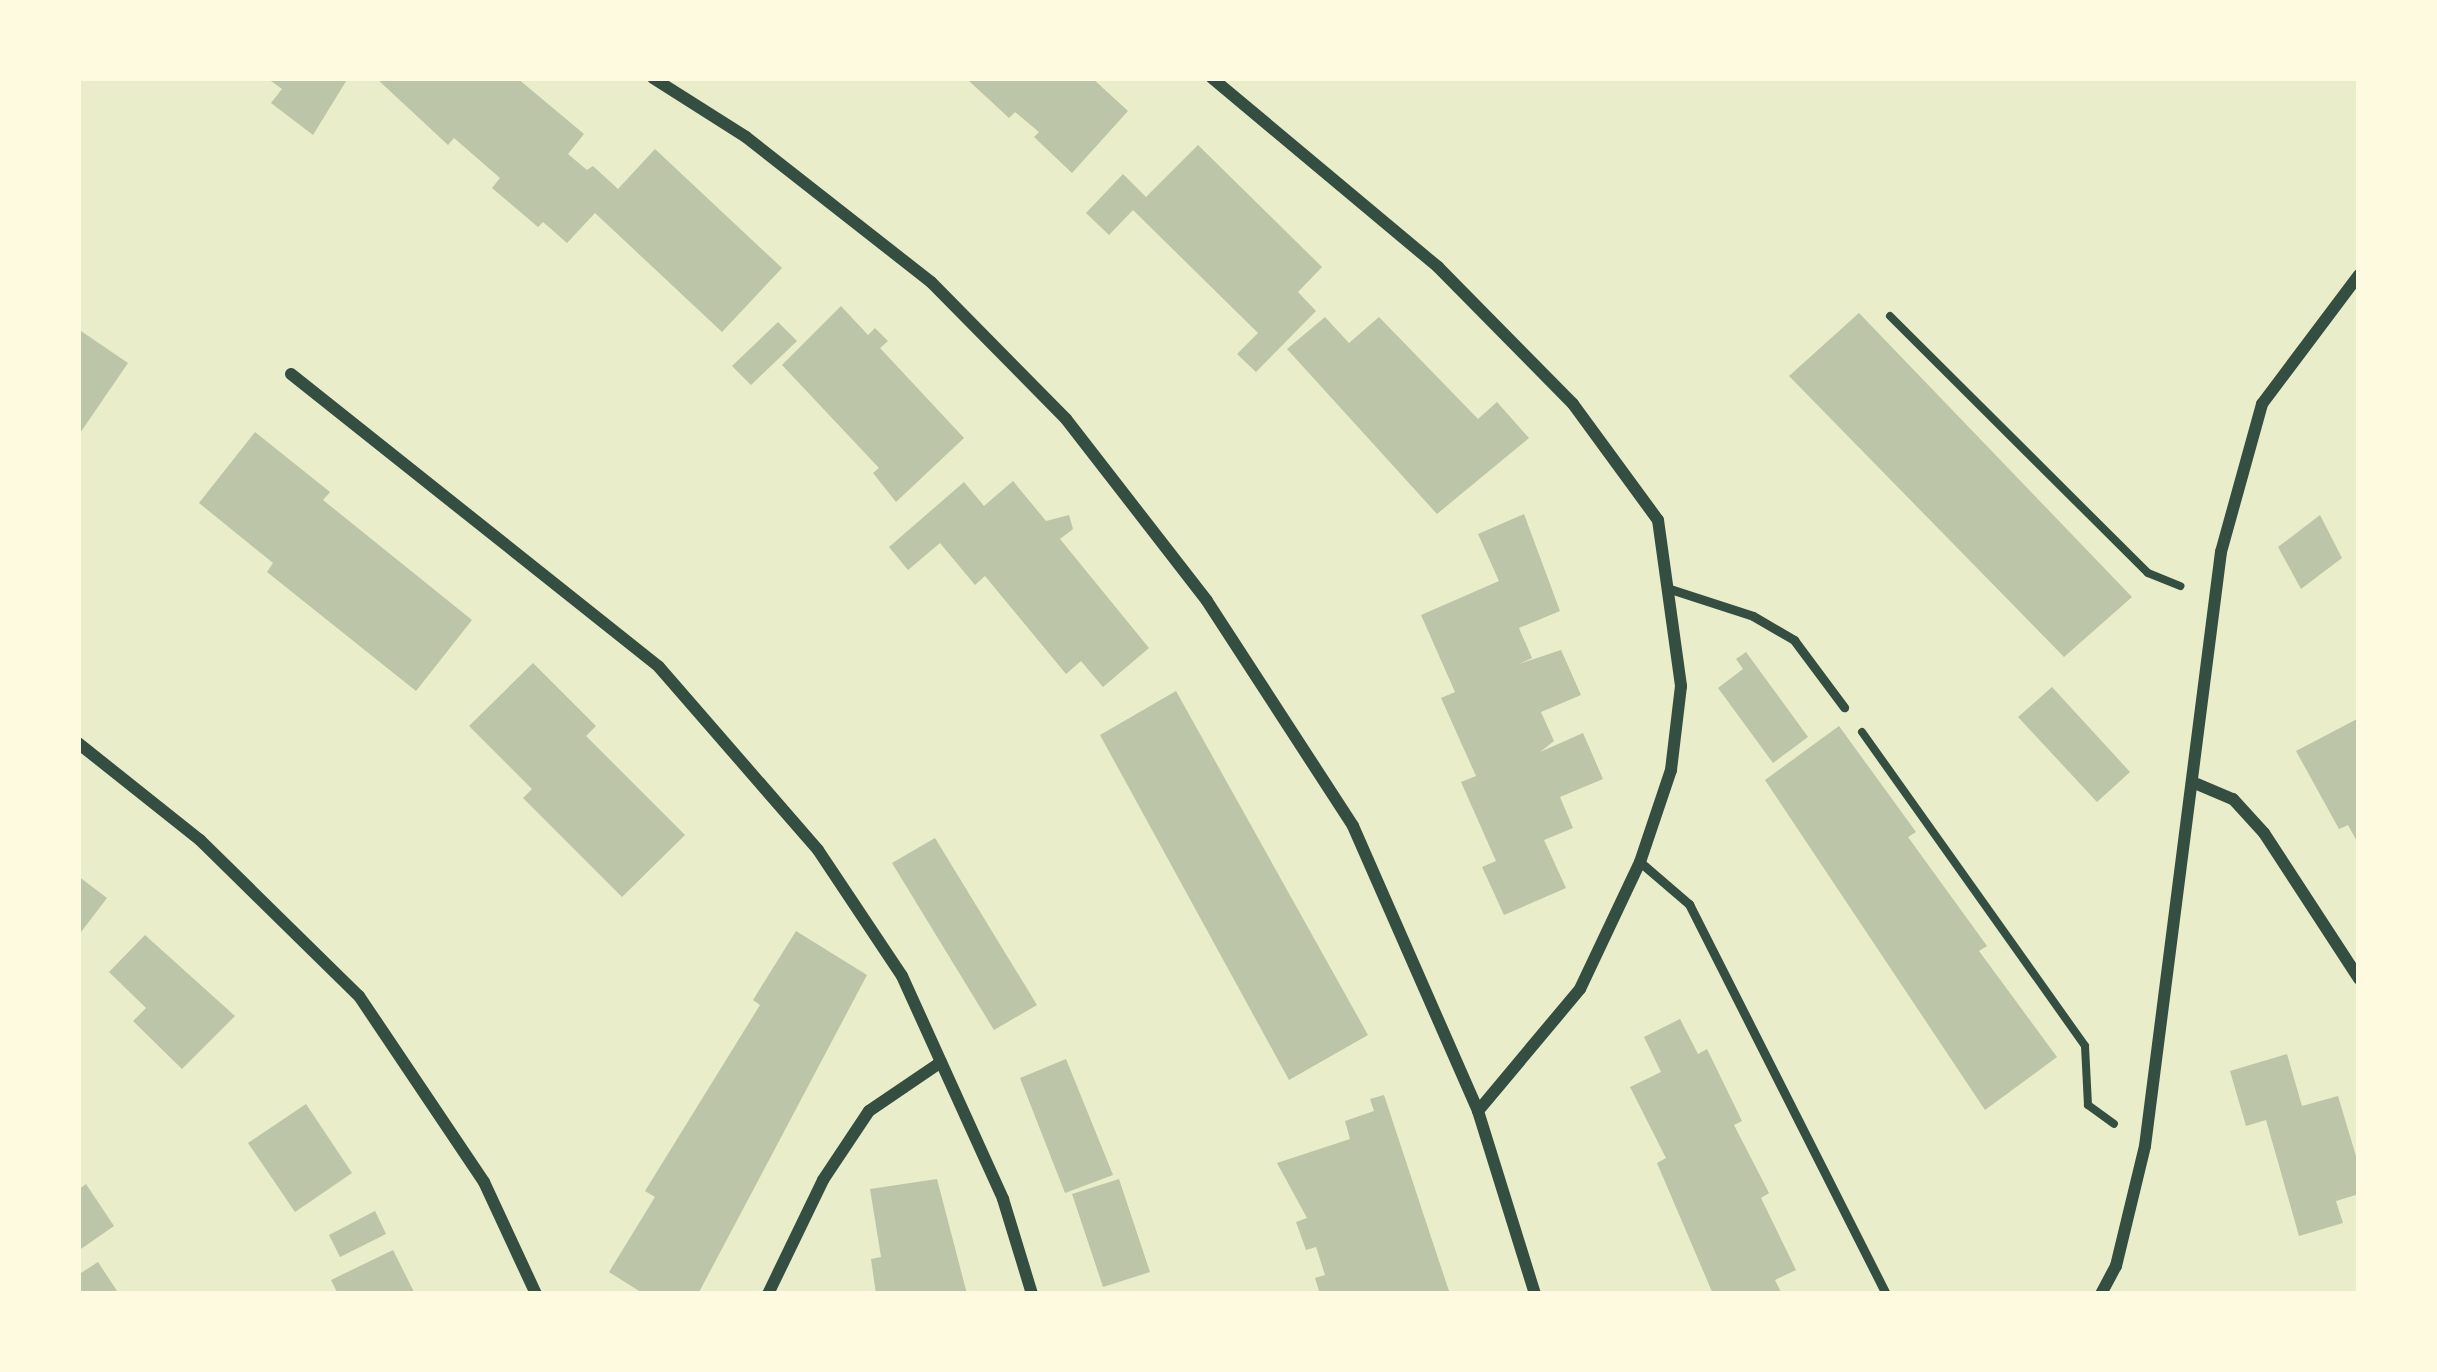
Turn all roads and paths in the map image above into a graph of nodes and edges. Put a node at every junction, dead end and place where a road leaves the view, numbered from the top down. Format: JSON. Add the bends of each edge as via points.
{"nodes":[{"id":1,"x":653,"y":78,"type":"edge"},
{"id":2,"x":1212,"y":78,"type":"edge"},
{"id":3,"x":2359,"y":275,"type":"edge"},
{"id":4,"x":1890,"y":316,"type":"dead end"},
{"id":5,"x":291,"y":374,"type":"dead end"},
{"id":6,"x":1667,"y":588,"type":"junction"},
{"id":7,"x":2216,"y":600,"type":"junction"},
{"id":8,"x":1844,"y":706,"type":"joint"},
{"id":9,"x":78,"y":742,"type":"edge"},
{"id":10,"x":2197,"y":784,"type":"junction"},
{"id":11,"x":1640,"y":862,"type":"junction"},
{"id":12,"x":2359,"y":979,"type":"edge"},
{"id":13,"x":940,"y":1061,"type":"junction"},
{"id":14,"x":1478,"y":1111,"type":"junction"},
{"id":15,"x":2145,"y":1146,"type":"junction"},
{"id":16,"x":536,"y":1294,"type":"edge"},
{"id":17,"x":768,"y":1294,"type":"edge"},
{"id":18,"x":1032,"y":1294,"type":"edge"},
{"id":19,"x":1535,"y":1294,"type":"edge"},
{"id":20,"x":1886,"y":1294,"type":"edge"},
{"id":21,"x":2101,"y":1294,"type":"edge"}],
"edges":[{"from":1,"to":14,"type":"street","via":[[746,137],[931,282],[1066,419],[1207,601],[1353,826]]},
{"from":2,"to":6,"type":"street","via":[[1438,267],[1573,404],[1658,520]]},
{"from":3,"to":7,"type":"street","via":[[2262,404]]},
{"from":4,"to":7,"type":"path","via":[[2148,573]]},
{"from":5,"to":13,"type":"street","via":[[659,668],[818,850],[902,976]]},
{"from":6,"to":8,"type":"lane","via":[[1753,616],[1793,640]]},
{"from":6,"to":11,"type":"street","via":[[1681,686],[1671,770]]},
{"from":7,"to":10,"type":"street"},
{"from":8,"to":15,"type":"path","via":[[2085,1046],[2088,1106]]},
{"from":9,"to":16,"type":"street","via":[[200,840],[359,996],[484,1183]]},
{"from":10,"to":12,"type":"street","via":[[2233,799],[2264,833]]},
{"from":10,"to":15,"type":"street"},
{"from":11,"to":14,"type":"street","via":[[1580,988]]},
{"from":11,"to":20,"type":"lane","via":[[1689,904]]},
{"from":13,"to":17,"type":"street","via":[[868,1111],[823,1180]]},
{"from":13,"to":18,"type":"street","via":[[1003,1199]]},
{"from":14,"to":19,"type":"street"},
{"from":15,"to":21,"type":"street","via":[[2116,1266]]}]}
